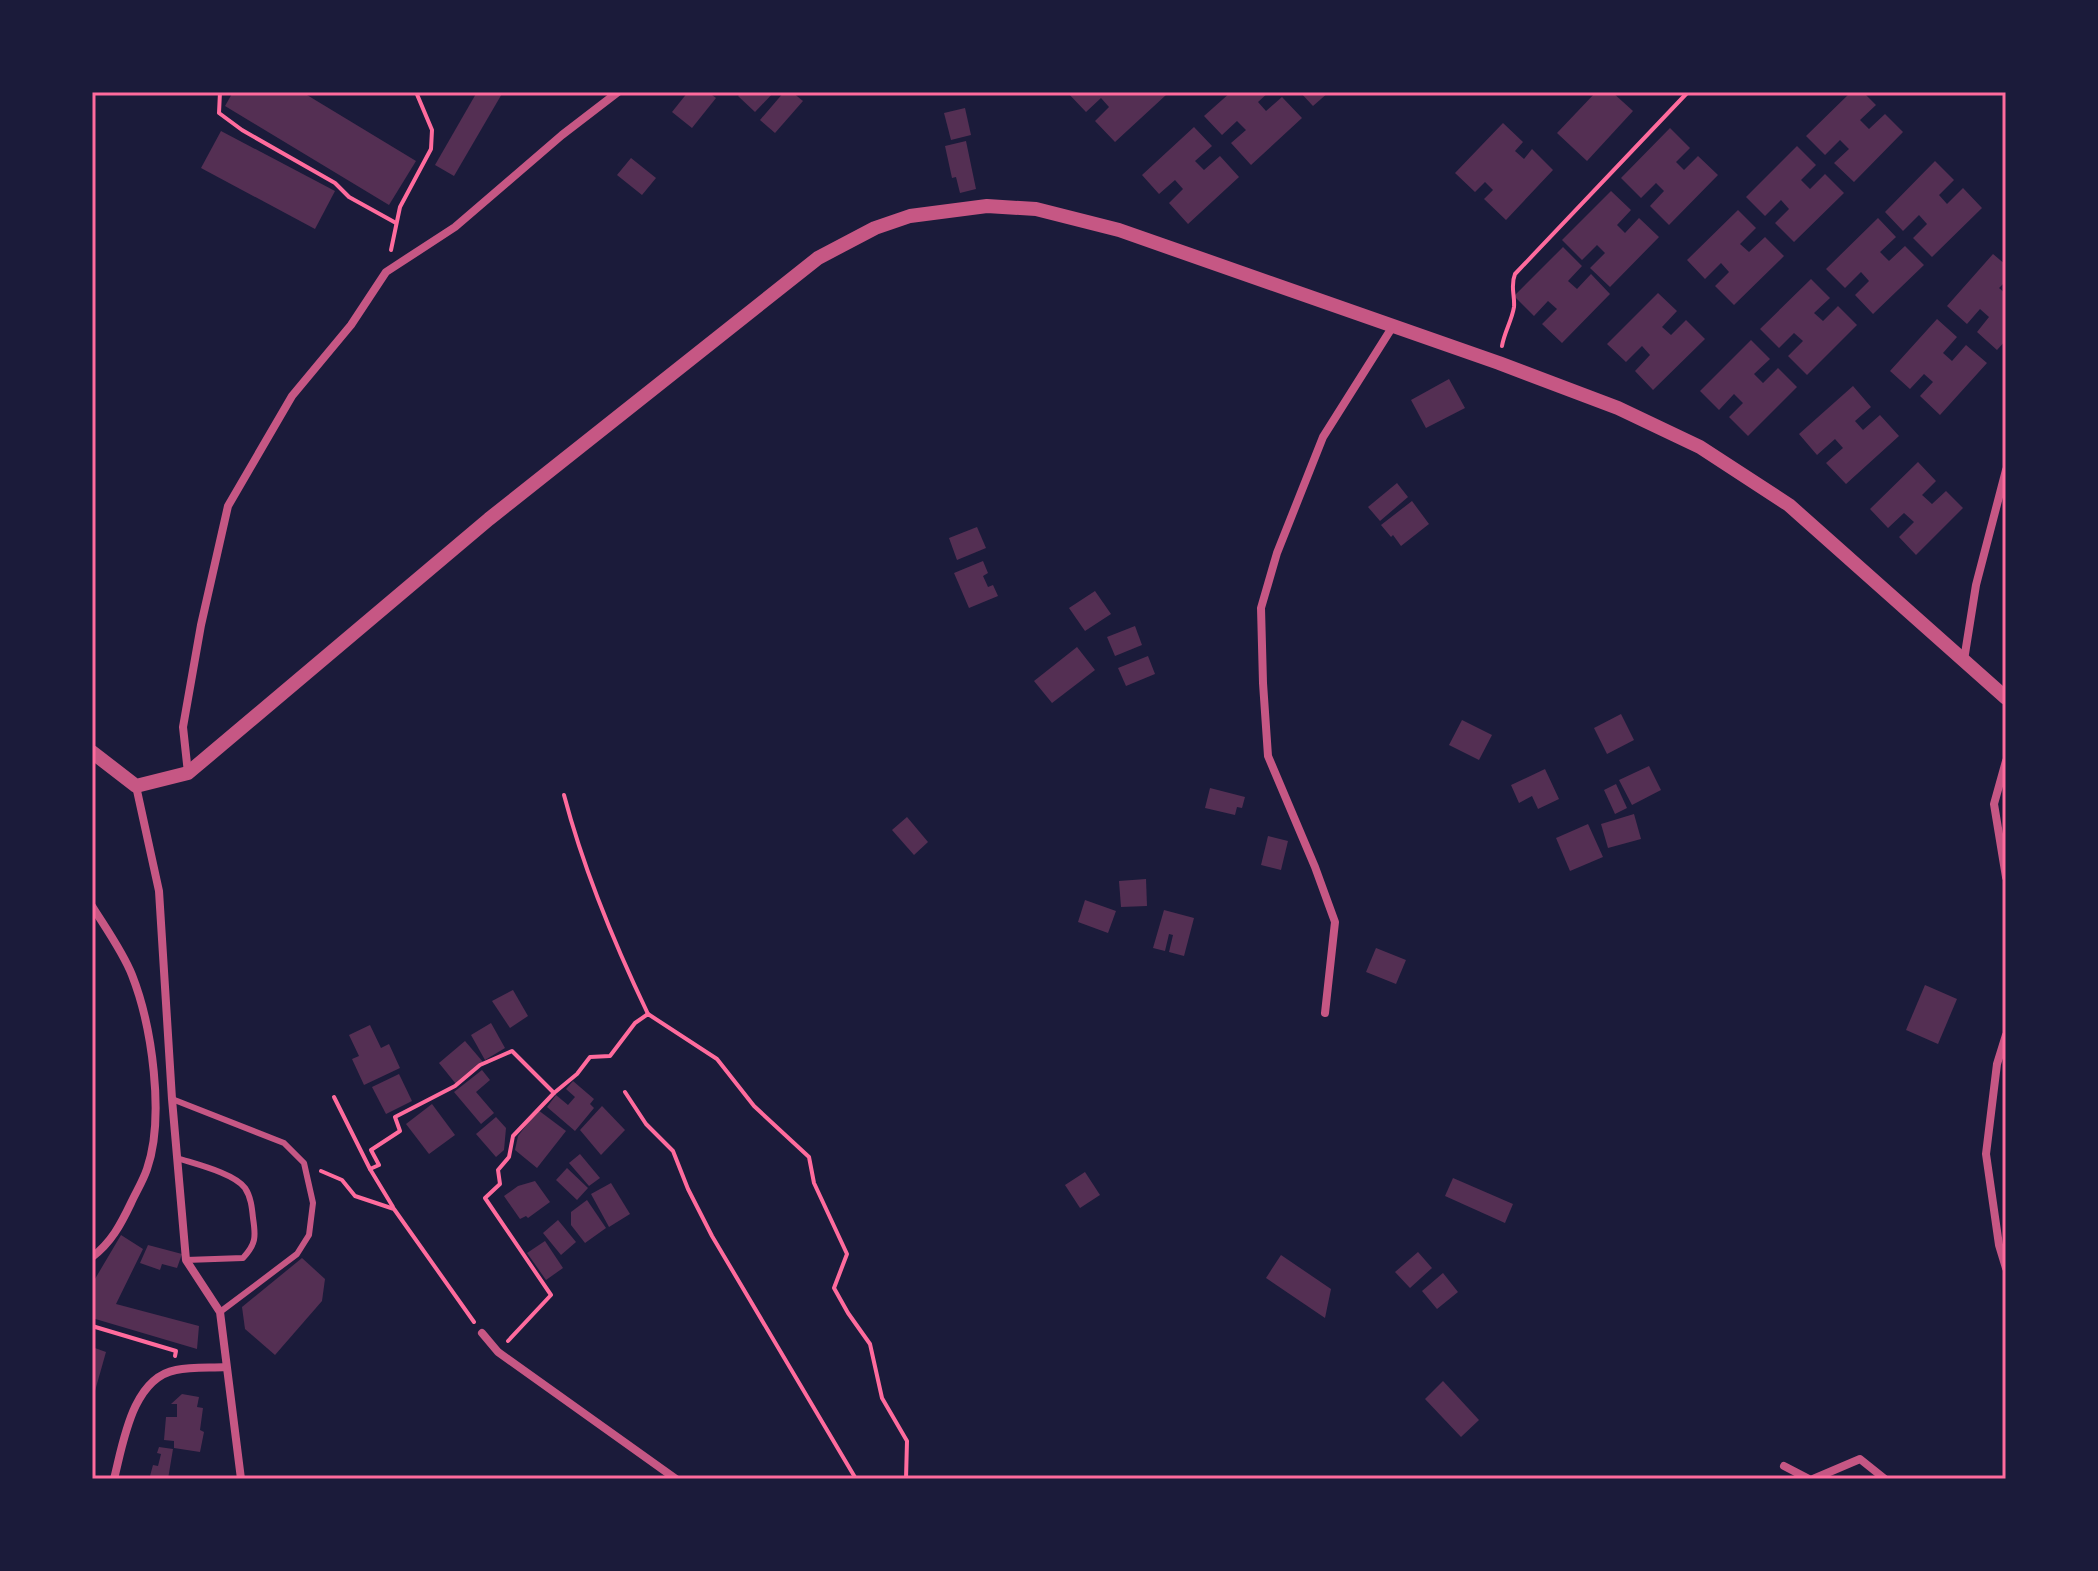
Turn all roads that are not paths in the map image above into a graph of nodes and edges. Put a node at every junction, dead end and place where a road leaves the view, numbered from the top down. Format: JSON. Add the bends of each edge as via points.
{"nodes":[{"id":1,"x":618,"y":92,"type":"edge"},
{"id":2,"x":1393,"y":326,"type":"junction"},
{"id":3,"x":2006,"y":470,"type":"edge"},
{"id":4,"x":1964,"y":660,"type":"junction"},
{"id":5,"x":2006,"y":698,"type":"edge"},
{"id":6,"x":92,"y":752,"type":"edge"},
{"id":7,"x":2006,"y":761,"type":"edge"},
{"id":8,"x":188,"y":773,"type":"junction"},
{"id":9,"x":136,"y":786,"type":"junction"},
{"id":10,"x":2006,"y":877,"type":"edge"},
{"id":11,"x":92,"y":906,"type":"edge"},
{"id":12,"x":1325,"y":1013,"type":"dead end"},
{"id":13,"x":2006,"y":1035,"type":"edge"},
{"id":14,"x":172,"y":1099,"type":"junction"},
{"id":15,"x":177,"y":1158,"type":"junction"},
{"id":16,"x":92,"y":1257,"type":"edge"},
{"id":17,"x":186,"y":1260,"type":"junction"},
{"id":18,"x":2006,"y":1268,"type":"edge"},
{"id":19,"x":220,"y":1312,"type":"junction"},
{"id":20,"x":482,"y":1333,"type":"road end"},
{"id":21,"x":226,"y":1367,"type":"junction"},
{"id":22,"x":1784,"y":1466,"type":"dead end"},
{"id":23,"x":114,"y":1479,"type":"edge"},
{"id":24,"x":241,"y":1479,"type":"edge"},
{"id":25,"x":676,"y":1479,"type":"edge"},
{"id":26,"x":1811,"y":1479,"type":"edge"},
{"id":27,"x":1885,"y":1479,"type":"edge"}],
"edges":[{"from":1,"to":8,"type":"street","via":[[455,227],[386,272],[351,325],[292,396],[228,506],[183,727]]},
{"from":2,"to":4,"type":"street","via":[[1618,408],[1700,447],[1789,505]]},
{"from":2,"to":8,"type":"street","via":[[1119,230],[1036,209],[987,206],[910,216],[875,228],[818,258],[501,509]]},
{"from":2,"to":12,"type":"street","via":[[1323,437],[1261,608],[1268,756],[1335,922]]},
{"from":3,"to":4,"type":"street","via":[[1976,585]]},
{"from":4,"to":5,"type":"street"},
{"from":6,"to":9,"type":"street"},
{"from":7,"to":10,"type":"street","via":[[1994,804]]},
{"from":8,"to":9,"type":"street"},
{"from":9,"to":14,"type":"street","via":[[159,891]]},
{"from":11,"to":16,"type":"street","via":[[131,973],[145,1017],[155,1126],[147,1168],[120,1226]]},
{"from":13,"to":18,"type":"street","via":[[1997,1064],[1986,1154]]},
{"from":14,"to":15,"type":"street"},
{"from":14,"to":19,"type":"lane","via":[[284,1143],[304,1163],[313,1203],[309,1235],[297,1254]]},
{"from":15,"to":17,"type":"street"},
{"from":15,"to":17,"type":"lane","via":[[230,1176],[245,1187],[255,1233],[253,1247],[243,1258]]},
{"from":17,"to":19,"type":"street"},
{"from":19,"to":21,"type":"street"},
{"from":20,"to":25,"type":"street","via":[[498,1352]]},
{"from":21,"to":23,"type":"street","via":[[172,1370],[148,1385],[132,1410]]},
{"from":21,"to":24,"type":"street"},
{"from":22,"to":26,"type":"street"},
{"from":26,"to":27,"type":"street","via":[[1860,1459]]}]}
